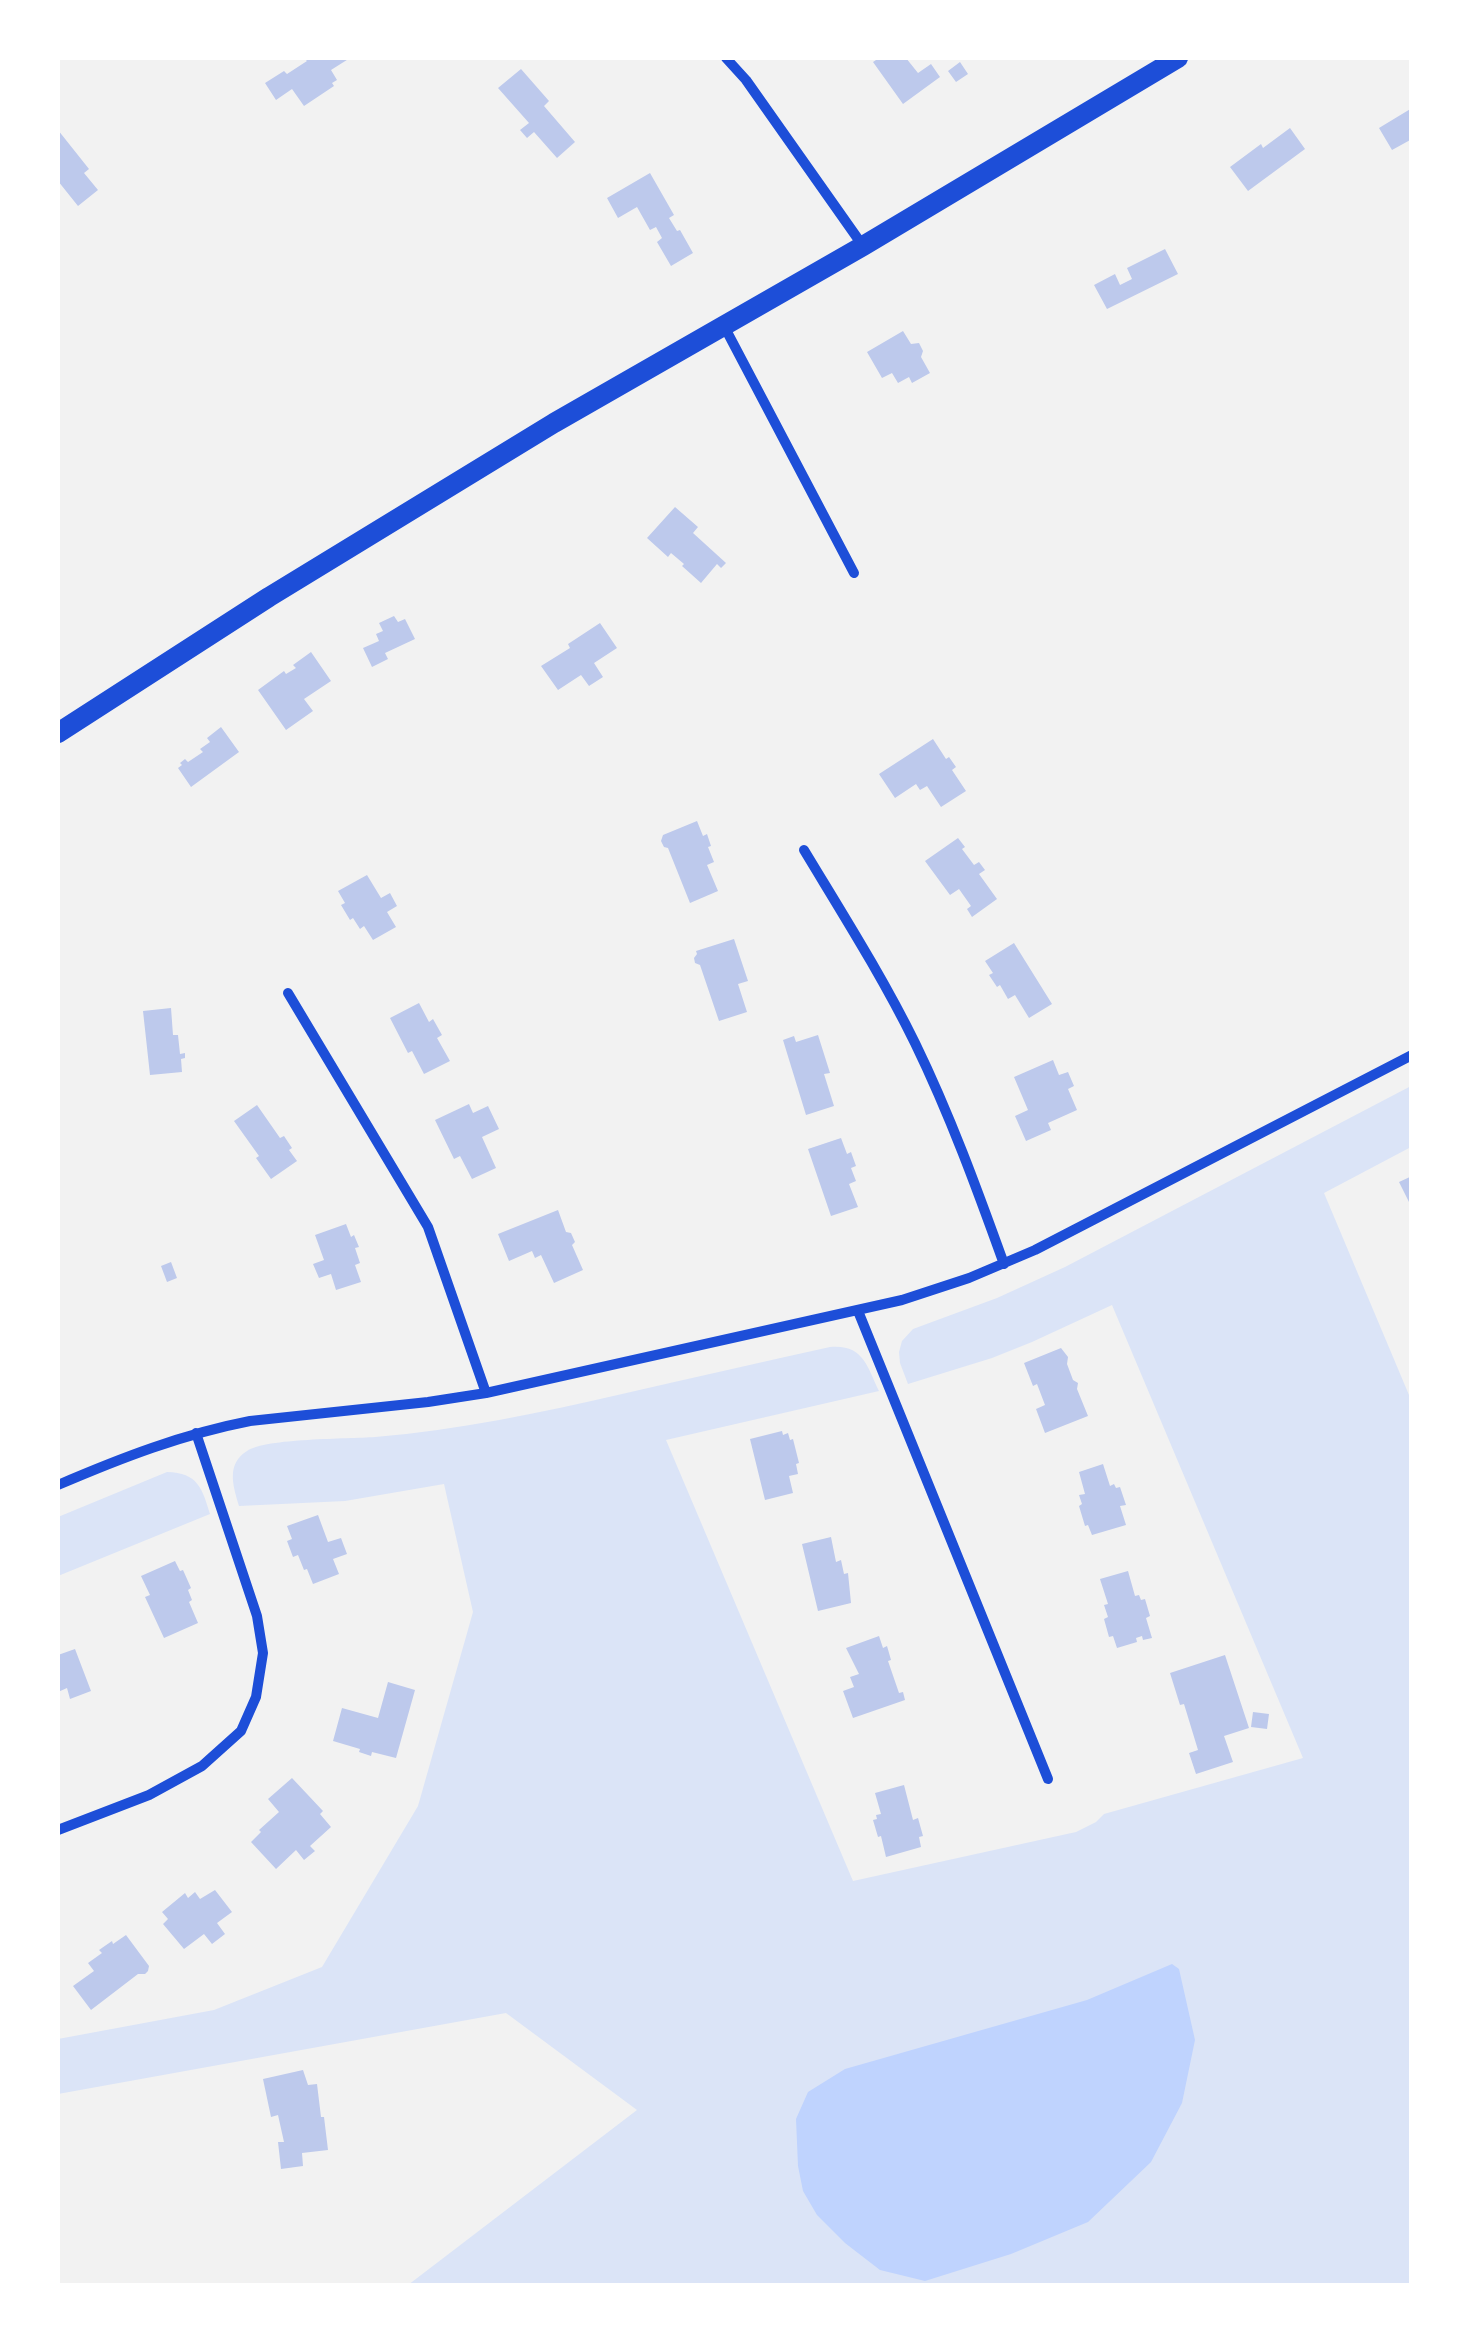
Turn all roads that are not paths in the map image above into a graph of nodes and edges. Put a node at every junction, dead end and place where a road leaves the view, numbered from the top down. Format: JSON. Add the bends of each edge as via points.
{"nodes":[{"id":1,"x":726,"y":58,"type":"edge"},
{"id":2,"x":1178,"y":58,"type":"edge"},
{"id":3,"x":862,"y":246,"type":"junction"},
{"id":4,"x":723,"y":324,"type":"junction"},
{"id":5,"x":854,"y":573,"type":"dead end"},
{"id":6,"x":58,"y":733,"type":"edge"},
{"id":7,"x":804,"y":850,"type":"dead end"},
{"id":8,"x":288,"y":993,"type":"dead end"},
{"id":9,"x":1412,"y":1055,"type":"edge"},
{"id":10,"x":1004,"y":1264,"type":"junction"},
{"id":11,"x":858,"y":1311,"type":"junction"},
{"id":12,"x":486,"y":1393,"type":"junction"},
{"id":13,"x":196,"y":1433,"type":"junction"},
{"id":14,"x":58,"y":1485,"type":"edge"},
{"id":15,"x":1048,"y":1779,"type":"dead end"},
{"id":16,"x":58,"y":1830,"type":"edge"}],
"edges":[{"from":1,"to":3,"type":"street"},
{"from":2,"to":3,"type":"main road"},
{"from":3,"to":4,"type":"main road"},
{"from":4,"to":5,"type":"street"},
{"from":4,"to":6,"type":"main road","via":[[269,597]]},
{"from":7,"to":10,"type":"street","via":[[915,1044],[965,1154]]},
{"from":8,"to":12,"type":"street","via":[[428,1227]]},
{"from":9,"to":10,"type":"street"},
{"from":10,"to":11,"type":"street"},
{"from":11,"to":12,"type":"street"},
{"from":11,"to":15,"type":"street"},
{"from":12,"to":13,"type":"street"},
{"from":13,"to":14,"type":"street"},
{"from":13,"to":16,"type":"street","via":[[258,1616],[263,1653],[256,1697],[240,1731],[202,1766],[150,1796]]}]}
